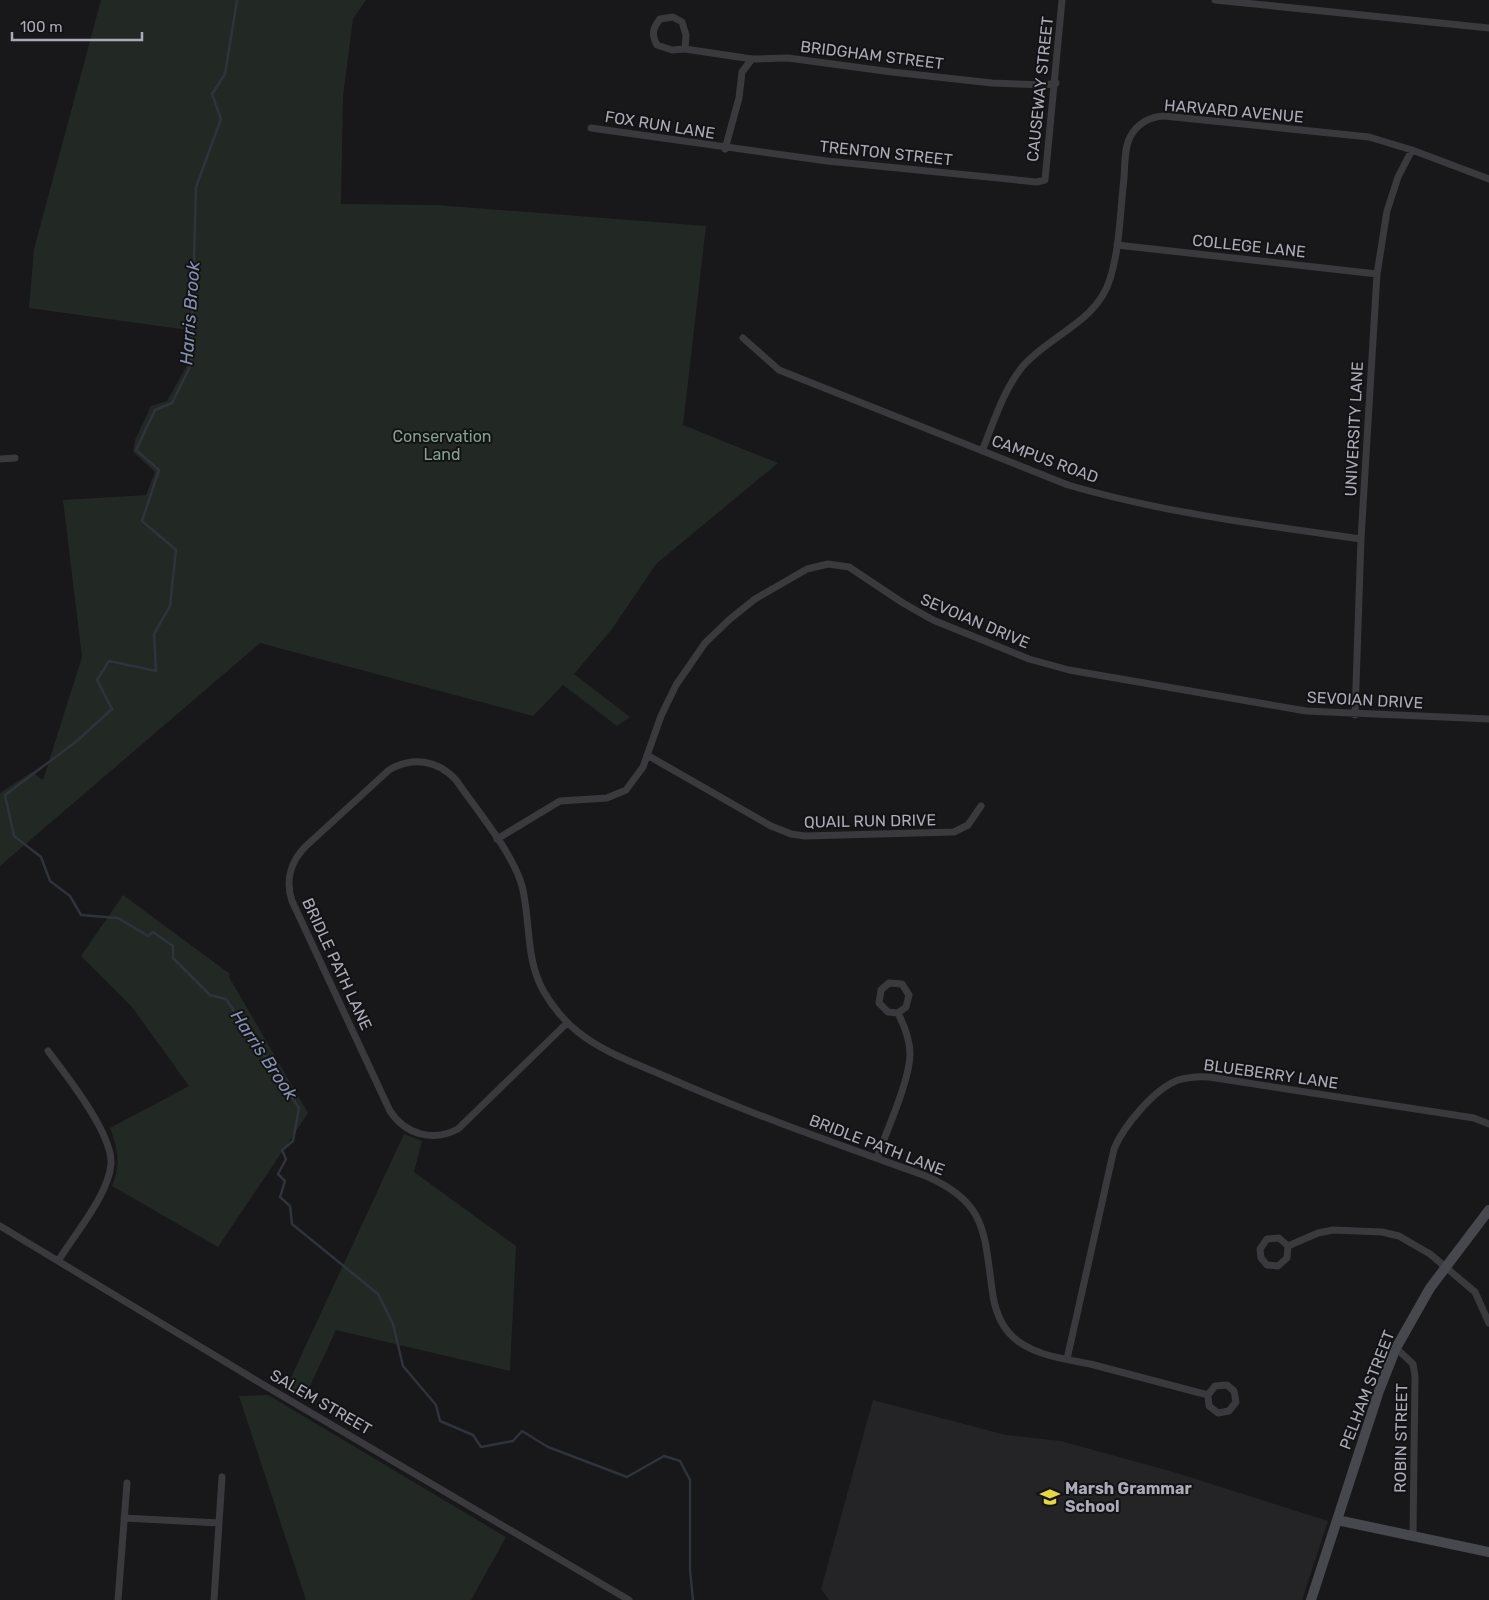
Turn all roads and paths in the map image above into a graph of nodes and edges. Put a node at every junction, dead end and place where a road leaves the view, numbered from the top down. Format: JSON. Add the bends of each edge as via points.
{"nodes":[{"id":1,"x":1062,"y":0,"type":"edge"},
{"id":2,"x":1215,"y":0,"type":"edge"},
{"id":3,"x":1489,"y":28,"type":"edge"},
{"id":4,"x":685,"y":49,"type":"junction"},
{"id":5,"x":752,"y":59,"type":"junction"},
{"id":6,"x":1056,"y":83,"type":"junction"},
{"id":7,"x":590,"y":128,"type":"dead end"},
{"id":8,"x":725,"y":149,"type":"junction"},
{"id":9,"x":1412,"y":150,"type":"junction"},
{"id":10,"x":1489,"y":179,"type":"edge"},
{"id":11,"x":1045,"y":180,"type":"joint"},
{"id":12,"x":1117,"y":245,"type":"junction"},
{"id":13,"x":1377,"y":274,"type":"junction"},
{"id":14,"x":743,"y":338,"type":"dead end"},
{"id":15,"x":982,"y":451,"type":"junction"},
{"id":16,"x":16,"y":458,"type":"dead end"},
{"id":17,"x":0,"y":459,"type":"edge"},
{"id":18,"x":1361,"y":539,"type":"junction"},
{"id":19,"x":1355,"y":715,"type":"junction"},
{"id":20,"x":1489,"y":719,"type":"edge"},
{"id":21,"x":647,"y":755,"type":"junction"},
{"id":22,"x":981,"y":806,"type":"dead end"},
{"id":23,"x":497,"y":839,"type":"junction"},
{"id":24,"x":898,"y":1013,"type":"junction"},
{"id":25,"x":567,"y":1022,"type":"junction"},
{"id":26,"x":48,"y":1051,"type":"dead end"},
{"id":27,"x":1489,"y":1124,"type":"edge"},
{"id":28,"x":877,"y":1158,"type":"junction"},
{"id":29,"x":1489,"y":1210,"type":"edge"},
{"id":30,"x":0,"y":1226,"type":"edge"},
{"id":31,"x":1288,"y":1246,"type":"junction"},
{"id":32,"x":58,"y":1261,"type":"junction"},
{"id":33,"x":1445,"y":1266,"type":"junction"},
{"id":34,"x":1489,"y":1323,"type":"edge"},
{"id":35,"x":1396,"y":1348,"type":"junction"},
{"id":36,"x":1067,"y":1358,"type":"junction"},
{"id":37,"x":1208,"y":1395,"type":"junction"},
{"id":38,"x":222,"y":1477,"type":"dead end"},
{"id":39,"x":127,"y":1484,"type":"dead end"},
{"id":40,"x":124,"y":1518,"type":"junction"},
{"id":41,"x":1337,"y":1520,"type":"junction"},
{"id":42,"x":219,"y":1523,"type":"junction"},
{"id":43,"x":1413,"y":1536,"type":"junction"},
{"id":44,"x":1489,"y":1552,"type":"edge"},
{"id":45,"x":118,"y":1600,"type":"edge"},
{"id":46,"x":214,"y":1600,"type":"edge"},
{"id":47,"x":629,"y":1600,"type":"edge"},
{"id":48,"x":1311,"y":1600,"type":"edge"}],
"edges":[{"from":1,"to":6,"type":"street","name":"CAUSEWAY STREET"},
{"from":2,"to":3,"type":"street"},
{"from":4,"to":4,"type":"street","name":"BRIDGHAM STREET","via":[[672,50],[656,45],[653,30],[660,19],[673,17],[682,22],[686,35]]},
{"from":4,"to":5,"type":"street","name":"BRIDGHAM STREET"},
{"from":5,"to":6,"type":"street","name":"BRIDGHAM STREET","via":[[788,58],[992,83]]},
{"from":5,"to":8,"type":"street","via":[[742,72],[739,98]]},
{"from":6,"to":11,"type":"street","name":"CAUSEWAY STREET"},
{"from":7,"to":8,"type":"street","name":"FOX RUN LANE"},
{"from":8,"to":11,"type":"street","name":"TRENTON STREET","via":[[1036,182]]},
{"from":9,"to":10,"type":"street","name":"HARVARD AVENUE"},
{"from":9,"to":12,"type":"street","name":"HARVARD AVENUE","via":[[1369,138],[1170,117],[1151,119],[1139,126],[1128,142]]},
{"from":9,"to":13,"type":"street","name":"UNIVERSITY LANE","via":[[1398,177],[1387,211]]},
{"from":12,"to":13,"type":"street","name":"COLLEGE LANE"},
{"from":12,"to":15,"type":"street","name":"HARVARD AVENUE","via":[[1109,283],[1101,299],[1090,313],[1022,367],[1002,402]]},
{"from":13,"to":18,"type":"street","name":"UNIVERSITY LANE"},
{"from":14,"to":15,"type":"street","name":"CAMPUS ROAD","via":[[779,370]]},
{"from":15,"to":18,"type":"street","name":"CAMPUS ROAD","via":[[1068,485],[1115,499],[1181,513]]},
{"from":16,"to":17,"type":"street"},
{"from":18,"to":19,"type":"street","name":"UNIVERSITY LANE"},
{"from":19,"to":20,"type":"street","name":"SEVOIAN DRIVE"},
{"from":19,"to":21,"type":"street","name":"SEVOIAN DRIVE","via":[[1306,711],[1046,664],[933,620],[849,567],[828,564],[807,569],[767,591],[718,630],[676,685]]},
{"from":21,"to":22,"type":"street","name":"QUAIL RUN DRIVE","via":[[771,826],[797,836],[954,832],[968,825]]},
{"from":21,"to":23,"type":"street","name":"SEVOIAN DRIVE","via":[[634,781],[620,794],[560,801]]},
{"from":23,"to":25,"type":"street","name":"BRIDLE PATH LANE","via":[[522,885],[530,951],[537,977],[550,1002]]},
{"from":23,"to":25,"type":"street","name":"BRIDLE PATH LANE","via":[[446,770],[424,762],[402,763],[383,774],[302,850],[290,871],[290,895],[390,1111],[413,1132],[436,1136],[458,1129]]},
{"from":24,"to":24,"type":"street","via":[[906,1007],[909,994],[904,986],[892,982],[881,990],[879,1000],[885,1011]]},
{"from":24,"to":28,"type":"street","via":[[909,1042],[909,1062]]},
{"from":25,"to":28,"type":"street","name":"BRIDLE PATH LANE","via":[[590,1041],[616,1055],[711,1096]]},
{"from":26,"to":32,"type":"street","via":[[78,1091],[111,1157],[104,1188]]},
{"from":27,"to":36,"type":"street","name":"BLUEBERRY LANE","via":[[1474,1118],[1209,1077],[1189,1077],[1172,1083],[1161,1090],[1127,1126],[1114,1150]]},
{"from":28,"to":36,"type":"street","name":"BRIDLE PATH LANE","via":[[934,1180],[970,1205],[982,1229],[994,1304],[1001,1322],[1012,1336],[1027,1346]]},
{"from":29,"to":33,"type":"street","name":"PELHAM STREET"},
{"from":30,"to":32,"type":"street","name":"SALEM STREET"},
{"from":31,"to":31,"type":"street","via":[[1282,1239],[1270,1238],[1261,1246],[1261,1258],[1267,1264],[1278,1266],[1287,1258]]},
{"from":31,"to":33,"type":"street","via":[[1326,1231],[1382,1232],[1414,1242]]},
{"from":32,"to":47,"type":"street","name":"SALEM STREET"},
{"from":33,"to":34,"type":"street","via":[[1475,1292]]},
{"from":33,"to":35,"type":"street","name":"PELHAM STREET","via":[[1416,1309]]},
{"from":35,"to":41,"type":"street","name":"PELHAM STREET"},
{"from":35,"to":43,"type":"street","name":"ROBIN STREET","via":[[1410,1359],[1415,1369]]},
{"from":36,"to":37,"type":"street","name":"BRIDLE PATH LANE"},
{"from":37,"to":37,"type":"street","via":[[1209,1406],[1218,1413],[1229,1411],[1236,1402],[1234,1391],[1227,1385],[1215,1386]]},
{"from":38,"to":42,"type":"street"},
{"from":39,"to":40,"type":"street"},
{"from":40,"to":42,"type":"street"},
{"from":40,"to":45,"type":"street"},
{"from":41,"to":43,"type":"street"},
{"from":41,"to":48,"type":"street","name":"PELHAM STREET"},
{"from":42,"to":46,"type":"street"},
{"from":43,"to":44,"type":"street"}]}
